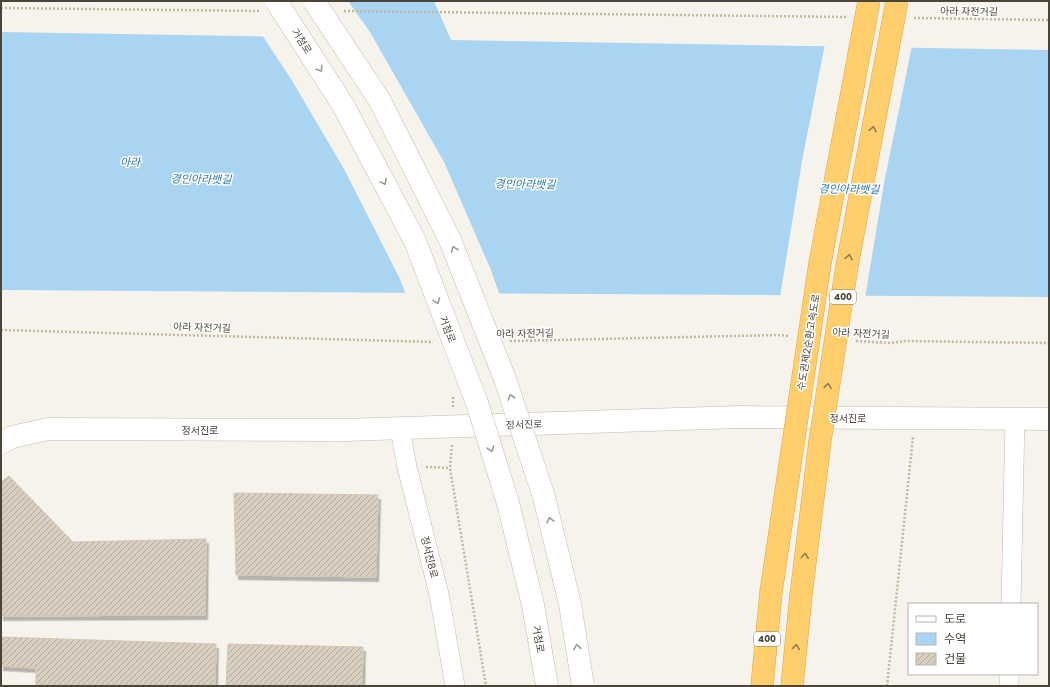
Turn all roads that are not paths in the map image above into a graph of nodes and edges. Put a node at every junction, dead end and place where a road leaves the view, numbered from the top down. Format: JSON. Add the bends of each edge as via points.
{"nodes":[{"id":1,"x":314,"y":1,"type":"edge"},
{"id":2,"x":868,"y":1,"type":"edge"},
{"id":3,"x":897,"y":1,"type":"edge"},
{"id":4,"x":271,"y":6,"type":"edge"},
{"id":5,"x":1015,"y":419,"type":"junction"},
{"id":6,"x":1049,"y":419,"type":"edge"},
{"id":7,"x":400,"y":429,"type":"junction"},
{"id":8,"x":1,"y":443,"type":"edge"},
{"id":9,"x":1011,"y":603,"type":"edge"},
{"id":10,"x":1009,"y":675,"type":"edge"},
{"id":11,"x":454,"y":686,"type":"edge"},
{"id":12,"x":547,"y":686,"type":"edge"},
{"id":13,"x":583,"y":686,"type":"edge"},
{"id":14,"x":762,"y":686,"type":"edge"},
{"id":15,"x":792,"y":686,"type":"edge"},
{"id":16,"x":1009,"y":686,"type":"edge"}],
"edges":[{"from":13,"to":1,"type":"street","one_way":true,"bridge":true,"via":[[570,604],[544,497],[505,379],[450,240],[380,101]]},
{"from":2,"to":14,"type":"highway","name":"수도권제2순환고속도로","number":"400","bridge":true,"via":[[820,263],[772,592]]},
{"from":15,"to":3,"type":"highway","number":"400","one_way":true,"bridge":true,"via":[[820,441],[847,266]]},
{"from":4,"to":12,"type":"street","name":"거첨로","one_way":true,"bridge":true,"via":[[343,104],[414,241],[477,403],[508,503],[533,605]]},
{"from":5,"to":6,"type":"street","name":"정서진로"},
{"from":5,"to":7,"type":"street","name":"정서진로","via":[[739,417]]},
{"from":5,"to":9,"type":"street"},
{"from":7,"to":8,"type":"street","name":"정서진로","via":[[48,429],[12,437]]},
{"from":7,"to":11,"type":"street","name":"정서진8로","via":[[439,594]]},
{"from":10,"to":16,"type":"street"}]}
